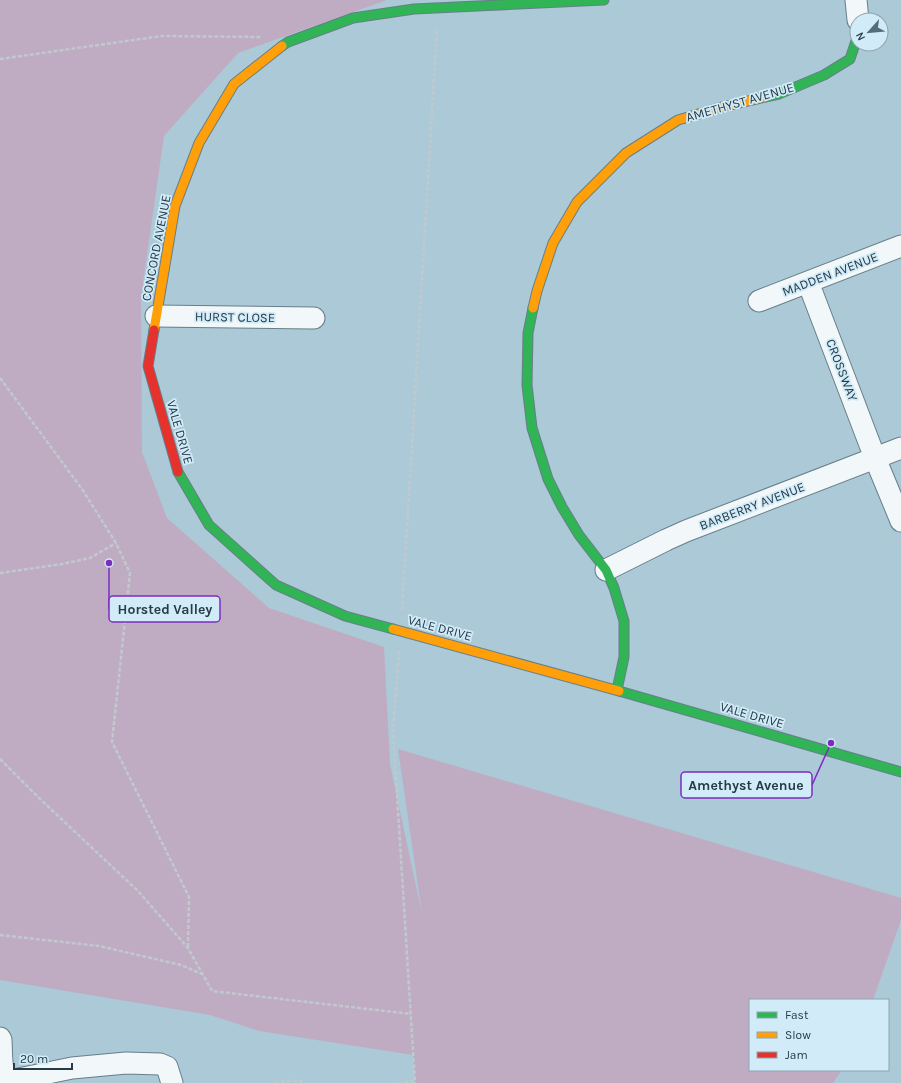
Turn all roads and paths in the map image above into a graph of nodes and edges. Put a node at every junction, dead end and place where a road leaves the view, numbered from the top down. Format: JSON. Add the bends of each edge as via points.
{"nodes":[{"id":1,"x":604,"y":0,"type":"edge"},
{"id":2,"x":856,"y":0,"type":"edge"},
{"id":3,"x":438,"y":8,"type":"junction"},
{"id":4,"x":857,"y":12,"type":"edge"},
{"id":5,"x":262,"y":37,"type":"dead end"},
{"id":6,"x":852,"y":52,"type":"edge"},
{"id":7,"x":0,"y":59,"type":"edge"},
{"id":8,"x":901,"y":246,"type":"edge"},
{"id":9,"x":808,"y":282,"type":"junction"},
{"id":10,"x":759,"y":300,"type":"dead end"},
{"id":11,"x":156,"y":316,"type":"junction"},
{"id":12,"x":314,"y":318,"type":"dead end"},
{"id":13,"x":0,"y":378,"type":"edge"},
{"id":14,"x":901,"y":448,"type":"edge"},
{"id":15,"x":875,"y":458,"type":"junction"},
{"id":16,"x":901,"y":521,"type":"edge"},
{"id":17,"x":116,"y":544,"type":"junction"},
{"id":18,"x":606,"y":570,"type":"junction"},
{"id":19,"x":0,"y":573,"type":"edge"},
{"id":20,"x":401,"y":631,"type":"junction"},
{"id":21,"x":617,"y":690,"type":"junction"},
{"id":22,"x":0,"y":759,"type":"edge"},
{"id":23,"x":901,"y":772,"type":"edge"},
{"id":24,"x":0,"y":935,"type":"edge"},
{"id":25,"x":188,"y":948,"type":"junction"},
{"id":26,"x":202,"y":975,"type":"junction"},
{"id":27,"x":411,"y":1014,"type":"junction"},
{"id":28,"x":0,"y":1038,"type":"edge"},
{"id":29,"x":415,"y":1082,"type":"edge"},
{"id":30,"x":172,"y":1083,"type":"edge"},
{"id":31,"x":275,"y":1083,"type":"edge"},
{"id":32,"x":306,"y":1083,"type":"edge"},
{"id":33,"x":398,"y":1083,"type":"edge"}],
"edges":[{"from":1,"to":3,"type":"street","name":"CONCORD AVENUE"},
{"from":2,"to":4,"type":"street"},
{"from":3,"to":11,"type":"street","name":"CONCORD AVENUE","via":[[354,18],[288,42],[234,84],[199,143],[175,206]]},
{"from":3,"to":20,"type":"path"},
{"from":5,"to":7,"type":"path","via":[[162,36]]},
{"from":6,"to":18,"type":"street","name":"AMETHYST AVENUE","via":[[850,59],[824,75],[779,94],[678,120],[626,153],[577,202],[553,243],[537,291],[528,333],[527,385],[532,428],[548,479],[562,507],[579,535]]},
{"from":8,"to":9,"type":"street","name":"MADDEN AVENUE"},
{"from":9,"to":10,"type":"street","name":"MADDEN AVENUE"},
{"from":9,"to":15,"type":"street","name":"CROSSWAY"},
{"from":11,"to":12,"type":"street","name":"HURST CLOSE"},
{"from":11,"to":20,"type":"street","name":"VALE DRIVE","via":[[148,366],[176,469],[209,525],[276,585],[345,616]]},
{"from":13,"to":17,"type":"path","via":[[82,489]]},
{"from":14,"to":15,"type":"street","name":"BARBERRY AVENUE"},
{"from":15,"to":16,"type":"street","name":"CROSSWAY"},
{"from":15,"to":18,"type":"street","name":"BARBERRY AVENUE","via":[[679,534]]},
{"from":17,"to":19,"type":"path","via":[[90,558]]},
{"from":17,"to":25,"type":"path","via":[[130,573],[112,742],[189,897]]},
{"from":18,"to":21,"type":"street","name":"AMETHYST AVENUE","via":[[624,621],[624,657]]},
{"from":20,"to":21,"type":"street","name":"VALE DRIVE"},
{"from":20,"to":27,"type":"path","via":[[393,730]]},
{"from":21,"to":23,"type":"street","name":"VALE DRIVE"},
{"from":22,"to":25,"type":"path","via":[[138,891]]},
{"from":24,"to":26,"type":"path","via":[[99,946],[181,965]]},
{"from":25,"to":26,"type":"path"},
{"from":26,"to":27,"type":"path","via":[[212,991]]},
{"from":27,"to":29,"type":"path"},
{"from":28,"to":30,"type":"street","via":[[1,1066],[9,1081],[72,1068],[145,1063],[167,1067]]},
{"from":29,"to":33,"type":"path"},
{"from":31,"to":32,"type":"path","via":[[288,1080]]}]}
